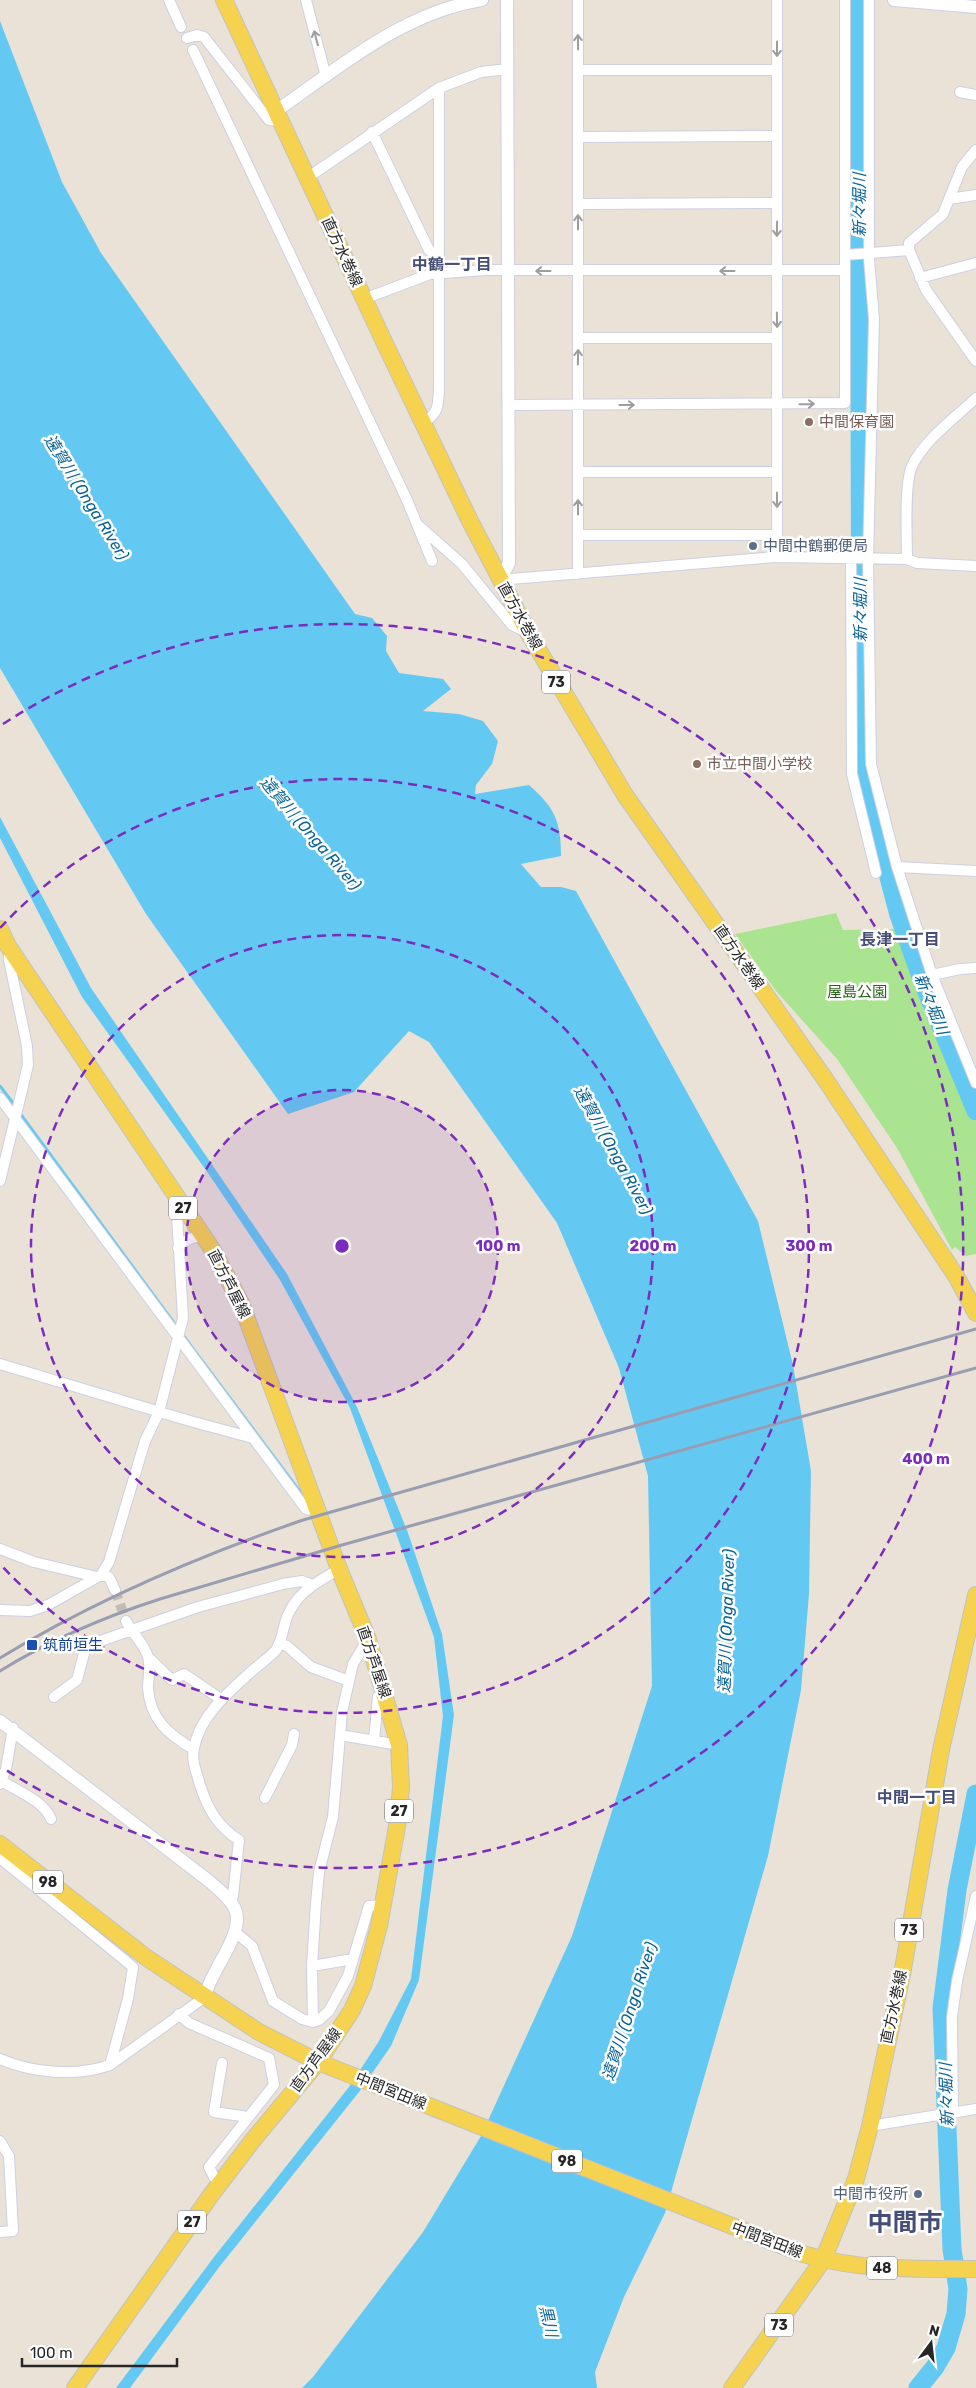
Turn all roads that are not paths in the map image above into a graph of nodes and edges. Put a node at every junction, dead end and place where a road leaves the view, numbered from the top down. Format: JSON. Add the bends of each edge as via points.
{"nodes":[{"id":1,"x":168,"y":0,"type":"edge"},
{"id":2,"x":224,"y":0,"type":"edge"},
{"id":3,"x":318,"y":0,"type":"edge"},
{"id":4,"x":482,"y":0,"type":"edge"},
{"id":5,"x":508,"y":0,"type":"edge"},
{"id":6,"x":578,"y":0,"type":"edge"},
{"id":7,"x":777,"y":0,"type":"edge"},
{"id":8,"x":845,"y":0,"type":"edge"},
{"id":9,"x":869,"y":0,"type":"edge"},
{"id":10,"x":894,"y":0,"type":"edge"},
{"id":11,"x":307,"y":3,"type":"edge"},
{"id":12,"x":442,"y":5,"type":"edge"},
{"id":13,"x":976,"y":7,"type":"edge"},
{"id":14,"x":182,"y":27,"type":"dead end"},
{"id":15,"x":187,"y":38,"type":"dead end"},
{"id":16,"x":192,"y":50,"type":"dead end"},
{"id":17,"x":508,"y":70,"type":"junction"},
{"id":18,"x":579,"y":70,"type":"junction"},
{"id":19,"x":777,"y":70,"type":"junction"},
{"id":20,"x":326,"y":77,"type":"junction"},
{"id":21,"x":439,"y":88,"type":"junction"},
{"id":22,"x":960,"y":92,"type":"dead end"},
{"id":23,"x":976,"y":95,"type":"edge"},
{"id":24,"x":278,"y":116,"type":"junction"},
{"id":25,"x":372,"y":132,"type":"junction"},
{"id":26,"x":777,"y":136,"type":"junction"},
{"id":27,"x":578,"y":137,"type":"junction"},
{"id":28,"x":976,"y":150,"type":"edge"},
{"id":29,"x":307,"y":178,"type":"junction"},
{"id":30,"x":976,"y":196,"type":"edge"},
{"id":31,"x":949,"y":199,"type":"junction"},
{"id":32,"x":777,"y":203,"type":"junction"},
{"id":33,"x":578,"y":204,"type":"junction"},
{"id":34,"x":909,"y":250,"type":"junction"},
{"id":35,"x":868,"y":254,"type":"junction"},
{"id":36,"x":848,"y":255,"type":"junction"},
{"id":37,"x":440,"y":258,"type":"junction"},
{"id":38,"x":976,"y":263,"type":"edge"},
{"id":39,"x":844,"y":270,"type":"junction"},
{"id":40,"x":507,"y":271,"type":"junction"},
{"id":41,"x":578,"y":271,"type":"junction"},
{"id":42,"x":776,"y":271,"type":"junction"},
{"id":43,"x":440,"y":272,"type":"junction"},
{"id":44,"x":920,"y":278,"type":"junction"},
{"id":45,"x":364,"y":299,"type":"junction"},
{"id":46,"x":578,"y":338,"type":"junction"},
{"id":47,"x":777,"y":338,"type":"junction"},
{"id":48,"x":976,"y":360,"type":"edge"},
{"id":49,"x":976,"y":398,"type":"edge"},
{"id":50,"x":508,"y":405,"type":"junction"},
{"id":51,"x":578,"y":405,"type":"junction"},
{"id":52,"x":777,"y":405,"type":"junction"},
{"id":53,"x":424,"y":423,"type":"junction"},
{"id":54,"x":578,"y":472,"type":"junction"},
{"id":55,"x":777,"y":472,"type":"junction"},
{"id":56,"x":417,"y":524,"type":"junction"},
{"id":57,"x":578,"y":534,"type":"junction"},
{"id":58,"x":777,"y":535,"type":"junction"},
{"id":59,"x":775,"y":557,"type":"junction"},
{"id":60,"x":853,"y":559,"type":"junction"},
{"id":61,"x":867,"y":559,"type":"junction"},
{"id":62,"x":907,"y":559,"type":"junction"},
{"id":63,"x":432,"y":561,"type":"dead end"},
{"id":64,"x":976,"y":566,"type":"edge"},
{"id":65,"x":578,"y":574,"type":"junction"},
{"id":66,"x":500,"y":580,"type":"junction"},
{"id":67,"x":529,"y":634,"type":"junction"},
{"id":68,"x":897,"y":867,"type":"junction"},
{"id":69,"x":976,"y":871,"type":"edge"},
{"id":70,"x":876,"y":872,"type":"dead end"},
{"id":71,"x":0,"y":929,"type":"edge"},
{"id":72,"x":8,"y":946,"type":"junction"},
{"id":73,"x":976,"y":968,"type":"edge"},
{"id":74,"x":932,"y":975,"type":"junction"},
{"id":75,"x":976,"y":1083,"type":"edge"},
{"id":76,"x":0,"y":1098,"type":"edge"},
{"id":77,"x":16,"y":1119,"type":"junction"},
{"id":78,"x":1,"y":1175,"type":"edge"},
{"id":79,"x":176,"y":1197,"type":"junction"},
{"id":80,"x":204,"y":1237,"type":"junction"},
{"id":81,"x":178,"y":1248,"type":"junction"},
{"id":82,"x":976,"y":1313,"type":"edge"},
{"id":83,"x":179,"y":1338,"type":"junction"},
{"id":84,"x":0,"y":1364,"type":"edge"},
{"id":85,"x":159,"y":1412,"type":"junction"},
{"id":86,"x":254,"y":1438,"type":"junction"},
{"id":87,"x":318,"y":1511,"type":"junction"},
{"id":88,"x":0,"y":1549,"type":"edge"},
{"id":89,"x":339,"y":1569,"type":"junction"},
{"id":90,"x":99,"y":1576,"type":"junction"},
{"id":91,"x":312,"y":1585,"type":"junction"},
{"id":92,"x":115,"y":1590,"type":"tunnel mouth"},
{"id":93,"x":976,"y":1595,"type":"edge"},
{"id":94,"x":0,"y":1610,"type":"edge"},
{"id":95,"x":128,"y":1626,"type":"junction"},
{"id":96,"x":368,"y":1639,"type":"junction"},
{"id":97,"x":279,"y":1643,"type":"junction"},
{"id":98,"x":148,"y":1657,"type":"junction"},
{"id":99,"x":349,"y":1681,"type":"junction"},
{"id":100,"x":54,"y":1696,"type":"dead end"},
{"id":101,"x":378,"y":1696,"type":"dead end"},
{"id":102,"x":222,"y":1700,"type":"junction"},
{"id":103,"x":0,"y":1720,"type":"edge"},
{"id":104,"x":13,"y":1728,"type":"junction"},
{"id":105,"x":294,"y":1734,"type":"dead end"},
{"id":106,"x":340,"y":1735,"type":"junction"},
{"id":107,"x":374,"y":1741,"type":"junction"},
{"id":108,"x":399,"y":1745,"type":"junction"},
{"id":109,"x":194,"y":1749,"type":"junction"},
{"id":110,"x":1,"y":1783,"type":"edge"},
{"id":111,"x":265,"y":1798,"type":"dead end"},
{"id":112,"x":51,"y":1819,"type":"dead end"},
{"id":113,"x":0,"y":1844,"type":"edge"},
{"id":114,"x":0,"y":1858,"type":"edge"},
{"id":115,"x":976,"y":1896,"type":"edge"},
{"id":116,"x":229,"y":1900,"type":"junction"},
{"id":117,"x":383,"y":1905,"type":"junction"},
{"id":118,"x":235,"y":1932,"type":"junction"},
{"id":119,"x":353,"y":1959,"type":"junction"},
{"id":120,"x":312,"y":1966,"type":"junction"},
{"id":121,"x":205,"y":1997,"type":"junction"},
{"id":122,"x":179,"y":2014,"type":"junction"},
{"id":123,"x":313,"y":2022,"type":"junction"},
{"id":124,"x":0,"y":2059,"type":"edge"},
{"id":125,"x":222,"y":2063,"type":"dead end"},
{"id":126,"x":324,"y":2064,"type":"junction"},
{"id":127,"x":110,"y":2065,"type":"junction"},
{"id":128,"x":976,"y":2109,"type":"edge"},
{"id":129,"x":953,"y":2114,"type":"junction"},
{"id":130,"x":248,"y":2117,"type":"junction"},
{"id":131,"x":870,"y":2126,"type":"junction"},
{"id":132,"x":0,"y":2141,"type":"edge"},
{"id":133,"x":220,"y":2183,"type":"junction"},
{"id":134,"x":0,"y":2232,"type":"edge"},
{"id":135,"x":823,"y":2260,"type":"junction"},
{"id":136,"x":976,"y":2269,"type":"edge"},
{"id":137,"x":75,"y":2388,"type":"edge"},
{"id":138,"x":732,"y":2388,"type":"edge"}],
"edges":[{"from":1,"to":14,"type":"street"},
{"from":2,"to":24,"type":"main road","name":"直方水巻線","number":"73"},
{"from":3,"to":11,"type":"street"},
{"from":4,"to":12,"type":"street"},
{"from":5,"to":17,"type":"street"},
{"from":18,"to":6,"type":"street","one_way":true},
{"from":7,"to":19,"type":"street","one_way":true},
{"from":8,"to":36,"type":"street"},
{"from":9,"to":35,"type":"street"},
{"from":10,"to":13,"type":"street"},
{"from":20,"to":11,"type":"street","one_way":true},
{"from":12,"to":20,"type":"street"},
{"from":15,"to":24,"type":"street","via":[[197,34],[204,37],[269,120]]},
{"from":16,"to":56,"type":"street"},
{"from":17,"to":21,"type":"street","via":[[481,72]]},
{"from":17,"to":40,"type":"street"},
{"from":18,"to":19,"type":"street"},
{"from":18,"to":27,"type":"street"},
{"from":19,"to":26,"type":"street"},
{"from":20,"to":24,"type":"street"},
{"from":21,"to":25,"type":"street"},
{"from":21,"to":37,"type":"street"},
{"from":22,"to":23,"type":"street"},
{"from":24,"to":29,"type":"main road","name":"直方水巻線","number":"73"},
{"from":25,"to":29,"type":"street"},
{"from":25,"to":37,"type":"street","via":[[429,250]]},
{"from":26,"to":27,"type":"street"},
{"from":26,"to":32,"type":"street"},
{"from":27,"to":33,"type":"street"},
{"from":28,"to":31,"type":"street","via":[[962,166]]},
{"from":29,"to":45,"type":"main road","name":"直方水巻線","number":"73"},
{"from":30,"to":31,"type":"street"},
{"from":31,"to":34,"type":"street","via":[[943,214],[909,243]]},
{"from":32,"to":33,"type":"street"},
{"from":32,"to":42,"type":"street","one_way":true},
{"from":41,"to":33,"type":"street","one_way":true},
{"from":34,"to":35,"type":"street"},
{"from":34,"to":44,"type":"street"},
{"from":35,"to":36,"type":"street"},
{"from":35,"to":61,"type":"street","via":[[874,318]]},
{"from":36,"to":39,"type":"street"},
{"from":37,"to":43,"type":"street"},
{"from":38,"to":44,"type":"street"},
{"from":39,"to":42,"type":"street"},
{"from":52,"to":39,"type":"street","one_way":true,"via":[[845,403]]},
{"from":41,"to":40,"type":"street","one_way":true},
{"from":40,"to":43,"type":"street"},
{"from":40,"to":50,"type":"street"},
{"from":42,"to":41,"type":"street","one_way":true},
{"from":41,"to":46,"type":"street"},
{"from":42,"to":47,"type":"street","one_way":true},
{"from":43,"to":45,"type":"street"},
{"from":43,"to":53,"type":"street","via":[[438,404],[434,416]]},
{"from":44,"to":48,"type":"street","via":[[933,302]]},
{"from":45,"to":53,"type":"main road","name":"直方水巻線","number":"73"},
{"from":46,"to":47,"type":"street"},
{"from":51,"to":46,"type":"street","one_way":true},
{"from":47,"to":52,"type":"street"},
{"from":49,"to":62,"type":"street","via":[[928,443],[912,467]]},
{"from":50,"to":51,"type":"street"},
{"from":50,"to":66,"type":"street","via":[[509,563]]},
{"from":51,"to":52,"type":"street","one_way":true},
{"from":51,"to":54,"type":"street"},
{"from":52,"to":55,"type":"street"},
{"from":53,"to":66,"type":"main road","name":"直方水巻線","number":"73"},
{"from":54,"to":55,"type":"street"},
{"from":57,"to":54,"type":"street","one_way":true},
{"from":55,"to":58,"type":"street","one_way":true},
{"from":56,"to":63,"type":"street"},
{"from":56,"to":67,"type":"street","via":[[462,564],[512,625]]},
{"from":57,"to":58,"type":"street"},
{"from":57,"to":65,"type":"street"},
{"from":58,"to":59,"type":"street"},
{"from":59,"to":60,"type":"street"},
{"from":59,"to":65,"type":"street"},
{"from":60,"to":61,"type":"street"},
{"from":60,"to":70,"type":"street","via":[[852,774]]},
{"from":61,"to":62,"type":"street"},
{"from":61,"to":68,"type":"street","via":[[871,764]]},
{"from":62,"to":64,"type":"street","via":[[917,563]]},
{"from":65,"to":66,"type":"street"},
{"from":66,"to":67,"type":"main road","name":"直方水巻線","number":"73"},
{"from":67,"to":82,"type":"main road","name":"直方水巻線","number":"73","via":[[625,795],[825,1079],[956,1276]]},
{"from":68,"to":69,"type":"street"},
{"from":68,"to":74,"type":"street"},
{"from":71,"to":72,"type":"main road","name":"直方芦屋線","number":"27"},
{"from":72,"to":77,"type":"street","via":[[28,1066]]},
{"from":72,"to":79,"type":"main road","name":"直方芦屋線","number":"27"},
{"from":73,"to":74,"type":"street"},
{"from":74,"to":75,"type":"street"},
{"from":76,"to":77,"type":"street"},
{"from":77,"to":78,"type":"street"},
{"from":77,"to":83,"type":"street"},
{"from":79,"to":80,"type":"main road","name":"直方芦屋線","number":"27"},
{"from":79,"to":81,"type":"street"},
{"from":80,"to":81,"type":"street","via":[[185,1240]]},
{"from":80,"to":87,"type":"main road","name":"直方芦屋線","number":"27","via":[[241,1303]]},
{"from":81,"to":83,"type":"street","via":[[183,1318]]},
{"from":83,"to":85,"type":"street"},
{"from":83,"to":86,"type":"street"},
{"from":84,"to":85,"type":"street"},
{"from":85,"to":86,"type":"street"},
{"from":85,"to":90,"type":"street","via":[[145,1441],[109,1562]]},
{"from":86,"to":87,"type":"street","via":[[306,1509]]},
{"from":87,"to":89,"type":"main road","name":"直方芦屋線","number":"27"},
{"from":88,"to":90,"type":"street","via":[[34,1562]]},
{"from":89,"to":91,"type":"street"},
{"from":89,"to":96,"type":"main road","name":"直方芦屋線","number":"27"},
{"from":90,"to":92,"type":"street","via":[[109,1577]]},
{"from":90,"to":94,"type":"street","via":[[39,1608]]},
{"from":91,"to":95,"type":"street","via":[[302,1581],[283,1584]]},
{"from":91,"to":97,"type":"street","via":[[295,1601]]},
{"from":93,"to":131,"type":"main road","name":"直方水巻線","number":"73","via":[[954,1688],[902,1975]]},
{"from":95,"to":98,"type":"street"},
{"from":95,"to":100,"type":"street","via":[[86,1646],[77,1680]]},
{"from":96,"to":99,"type":"street","via":[[353,1664]]},
{"from":96,"to":108,"type":"main road","name":"直方芦屋線","number":"27"},
{"from":97,"to":99,"type":"street","via":[[287,1646],[310,1667]]},
{"from":97,"to":102,"type":"street","via":[[277,1649]]},
{"from":98,"to":102,"type":"street","via":[[172,1680],[184,1674]]},
{"from":98,"to":109,"type":"street","via":[[149,1697],[156,1716],[172,1736]]},
{"from":99,"to":106,"type":"street"},
{"from":101,"to":107,"type":"street"},
{"from":102,"to":109,"type":"street","via":[[207,1718]]},
{"from":103,"to":104,"type":"street"},
{"from":104,"to":110,"type":"street"},
{"from":104,"to":116,"type":"street"},
{"from":105,"to":111,"type":"street","via":[[292,1745]]},
{"from":106,"to":107,"type":"street"},
{"from":106,"to":120,"type":"street","via":[[333,1817],[319,1872]]},
{"from":107,"to":108,"type":"street"},
{"from":108,"to":117,"type":"main road","name":"直方芦屋線","number":"27","via":[[401,1787],[398,1821]]},
{"from":109,"to":116,"type":"street","via":[[194,1765],[208,1808],[214,1818],[239,1840],[233,1896]]},
{"from":110,"to":112,"type":"street","via":[[41,1805]]},
{"from":113,"to":121,"type":"main road","name":"中間宮田線","number":"98","via":[[146,1958]]},
{"from":114,"to":127,"type":"street","via":[[133,1967]]},
{"from":115,"to":129,"type":"street","via":[[952,2017]]},
{"from":116,"to":118,"type":"street","via":[[238,1916]]},
{"from":117,"to":119,"type":"street","via":[[368,1906]]},
{"from":117,"to":126,"type":"main road","name":"直方芦屋線","number":"27","via":[[363,1986]]},
{"from":118,"to":121,"type":"street","via":[[206,1987]]},
{"from":118,"to":123,"type":"street","via":[[252,1946],[273,2001],[295,2016]]},
{"from":119,"to":120,"type":"street"},
{"from":119,"to":123,"type":"street","via":[[329,2012]]},
{"from":120,"to":123,"type":"street"},
{"from":121,"to":122,"type":"street"},
{"from":121,"to":126,"type":"main road","name":"中間宮田線","number":"98","via":[[260,2032]]},
{"from":122,"to":127,"type":"street"},
{"from":122,"to":130,"type":"street","via":[[189,2023],[269,2058],[274,2085]]},
{"from":124,"to":127,"type":"street","via":[[45,2071],[96,2070]]},
{"from":125,"to":130,"type":"street","via":[[214,2112]]},
{"from":126,"to":133,"type":"main road","name":"直方芦屋線","number":"27","via":[[253,2140]]},
{"from":126,"to":135,"type":"main road","name":"中間宮田線","number":"98"},
{"from":128,"to":129,"type":"street"},
{"from":129,"to":131,"type":"street"},
{"from":130,"to":133,"type":"street","via":[[209,2167]]},
{"from":131,"to":135,"type":"main road","name":"直方水巻線","number":"73","via":[[856,2178]]},
{"from":132,"to":134,"type":"street","via":[[9,2156],[13,2231]]},
{"from":133,"to":137,"type":"main road","name":"直方芦屋線","number":"27"},
{"from":135,"to":136,"type":"main road","number":"48","via":[[884,2269]]},
{"from":135,"to":138,"type":"main road","name":"直方水巻線","number":"73"}]}
